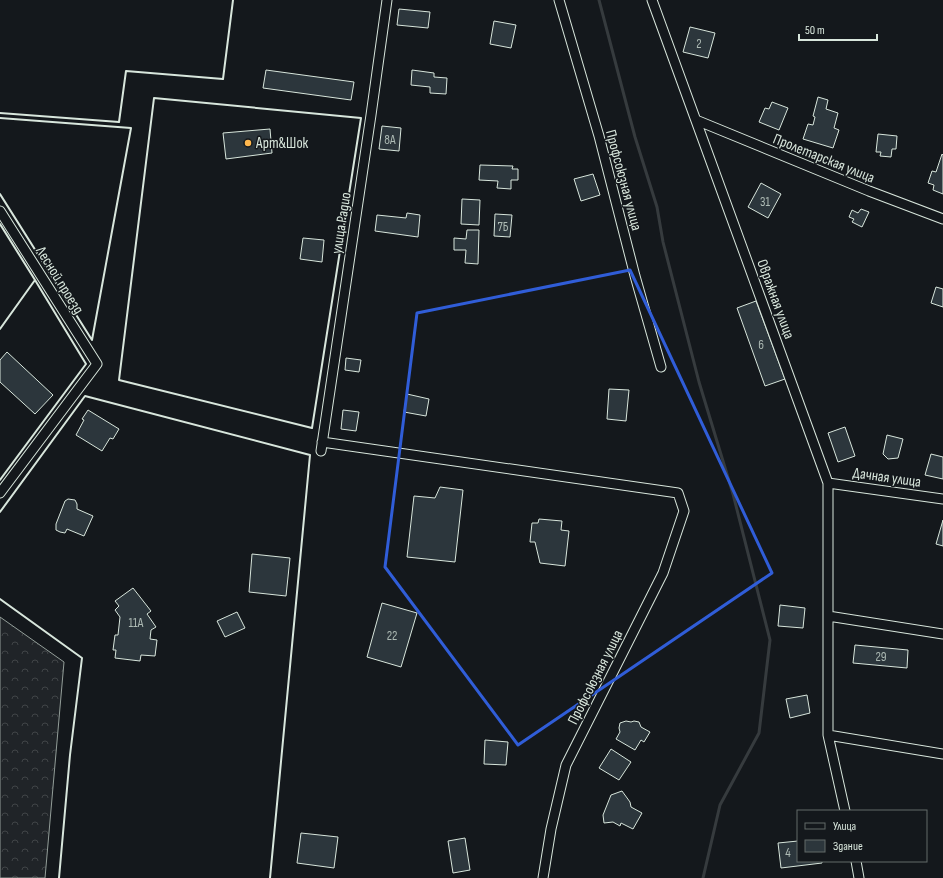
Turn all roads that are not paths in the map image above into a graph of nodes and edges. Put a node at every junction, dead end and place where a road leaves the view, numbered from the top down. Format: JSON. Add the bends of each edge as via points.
{"nodes":[{"id":1,"x":387,"y":0,"type":"edge"},
{"id":2,"x":559,"y":0,"type":"edge"},
{"id":3,"x":652,"y":0,"type":"edge"},
{"id":4,"x":696,"y":120,"type":"junction"},
{"id":5,"x":0,"y":211,"type":"edge"},
{"id":6,"x":943,"y":219,"type":"edge"},
{"id":7,"x":661,"y":367,"type":"dead end"},
{"id":8,"x":828,"y":483,"type":"junction"},
{"id":9,"x":0,"y":493,"type":"edge"},
{"id":10,"x":678,"y":493,"type":"joint"},
{"id":11,"x":943,"y":499,"type":"edge"},
{"id":12,"x":828,"y":616,"type":"junction"},
{"id":13,"x":943,"y":634,"type":"edge"},
{"id":14,"x":828,"y":735,"type":"junction"},
{"id":15,"x":943,"y":754,"type":"edge"},
{"id":16,"x":844,"y":810,"type":"edge"},
{"id":17,"x":856,"y":862,"type":"edge"},
{"id":18,"x":543,"y":878,"type":"edge"},
{"id":19,"x":860,"y":878,"type":"edge"}],
"edges":[{"from":1,"to":10,"type":"street","name":"улица Радио","via":[[321,446]]},
{"from":2,"to":7,"type":"street","name":"Профсоюзная улица","via":[[599,136]]},
{"from":3,"to":4,"type":"street","name":"Овражная улица"},
{"from":4,"to":6,"type":"street","name":"Пролетарская улица"},
{"from":4,"to":8,"type":"street","name":"Овражная улица"},
{"from":5,"to":9,"type":"street","name":"Лесной проезд","via":[[97,364]]},
{"from":8,"to":11,"type":"street","name":"Дачная улица"},
{"from":8,"to":12,"type":"street","name":"Овражная улица"},
{"from":10,"to":18,"type":"street","name":"Профсоюзная улица","via":[[684,511],[663,573],[566,766]]},
{"from":12,"to":13,"type":"street"},
{"from":12,"to":14,"type":"street","name":"Овражная улица"},
{"from":14,"to":15,"type":"street"},
{"from":14,"to":16,"type":"street","name":"Овражная улица"},
{"from":17,"to":19,"type":"street"}]}
